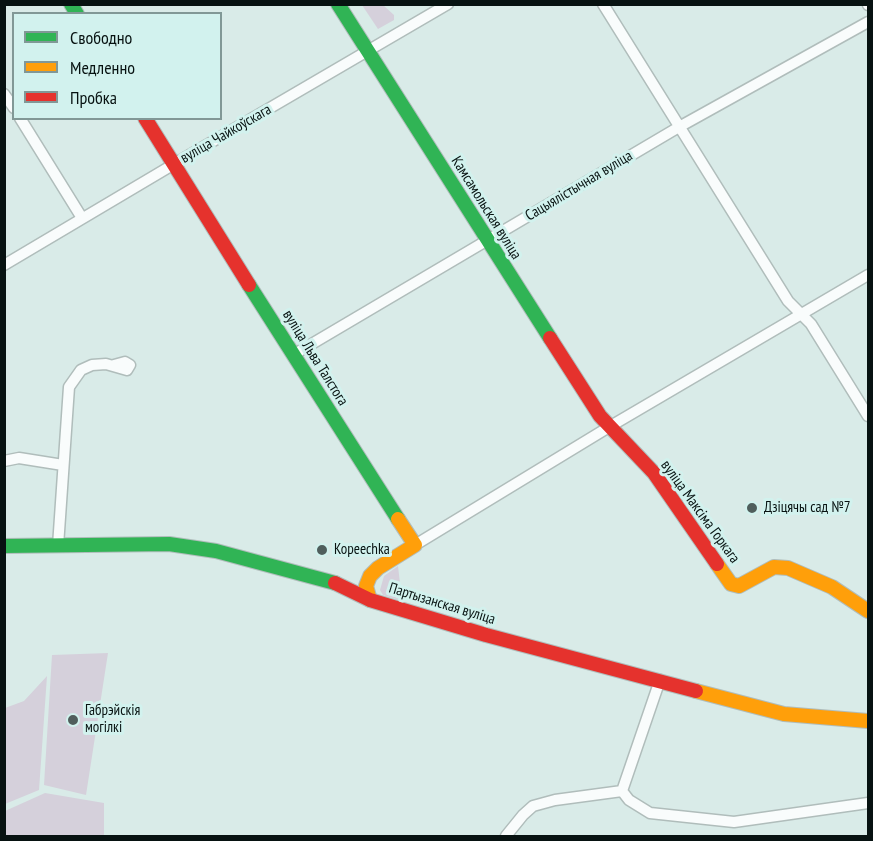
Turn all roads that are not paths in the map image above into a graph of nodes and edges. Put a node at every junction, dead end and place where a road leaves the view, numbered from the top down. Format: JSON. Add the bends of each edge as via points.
{"nodes":[{"id":1,"x":338,"y":4,"type":"edge"},
{"id":2,"x":448,"y":4,"type":"edge"},
{"id":3,"x":603,"y":4,"type":"edge"},
{"id":4,"x":868,"y":22,"type":"edge"},
{"id":5,"x":368,"y":51,"type":"junction"},
{"id":6,"x":21,"y":120,"type":"edge"},
{"id":7,"x":146,"y":120,"type":"edge"},
{"id":8,"x":680,"y":127,"type":"junction"},
{"id":9,"x":175,"y":163,"type":"junction"},
{"id":10,"x":82,"y":218,"type":"junction"},
{"id":11,"x":487,"y":241,"type":"junction"},
{"id":12,"x":4,"y":265,"type":"edge"},
{"id":13,"x":868,"y":275,"type":"edge"},
{"id":14,"x":801,"y":315,"type":"junction"},
{"id":15,"x":293,"y":355,"type":"junction"},
{"id":16,"x":114,"y":365,"type":"dead end"},
{"id":17,"x":868,"y":416,"type":"edge"},
{"id":18,"x":609,"y":427,"type":"junction"},
{"id":19,"x":4,"y":461,"type":"edge"},
{"id":20,"x":63,"y":465,"type":"junction"},
{"id":21,"x":416,"y":545,"type":"junction"},
{"id":22,"x":4,"y":546,"type":"edge"},
{"id":23,"x":58,"y":546,"type":"junction"},
{"id":24,"x":378,"y":568,"type":"junction"},
{"id":25,"x":330,"y":580,"type":"junction"},
{"id":26,"x":370,"y":600,"type":"junction"},
{"id":27,"x":868,"y":611,"type":"edge"},
{"id":28,"x":660,"y":680,"type":"junction"},
{"id":29,"x":868,"y":721,"type":"edge"},
{"id":30,"x":622,"y":790,"type":"junction"},
{"id":31,"x":868,"y":803,"type":"edge"},
{"id":32,"x":506,"y":837,"type":"edge"}],
"edges":[{"from":1,"to":5,"type":"main road","name":"Камсамольская вуліца"},
{"from":2,"to":5,"type":"street","name":"вуліца Чайкоўскага"},
{"from":3,"to":8,"type":"street"},
{"from":4,"to":8,"type":"street","name":"Сацыялістычная вуліца"},
{"from":5,"to":9,"type":"street","name":"вуліца Чайкоўскага"},
{"from":5,"to":11,"type":"main road","name":"Камсамольская вуліца"},
{"from":6,"to":10,"type":"street"},
{"from":7,"to":9,"type":"main road","name":"вуліца Льва Талстога"},
{"from":8,"to":11,"type":"street","name":"Сацыялістычная вуліца"},
{"from":8,"to":14,"type":"street","via":[[788,301]]},
{"from":9,"to":10,"type":"street","name":"вуліца Чайкоўскага"},
{"from":9,"to":15,"type":"main road","name":"вуліца Льва Талстога"},
{"from":10,"to":12,"type":"street","name":"вуліца Чайкоўскага"},
{"from":11,"to":15,"type":"street","name":"Сацыялістычная вуліца"},
{"from":11,"to":18,"type":"main road","name":"Камсамольская вуліца"},
{"from":13,"to":14,"type":"street"},
{"from":14,"to":17,"type":"street","via":[[811,324]]},
{"from":14,"to":18,"type":"street"},
{"from":15,"to":21,"type":"main road","name":"вуліца Льва Талстога"},
{"from":16,"to":20,"type":"street","via":[[92,365],[72,381],[67,392]]},
{"from":18,"to":21,"type":"street"},
{"from":18,"to":27,"type":"main road","name":"вуліца Максіма Горкага","via":[[654,473],[731,584],[739,586],[774,567],[788,568],[832,587]]},
{"from":19,"to":20,"type":"street","via":[[19,458]]},
{"from":20,"to":23,"type":"street"},
{"from":21,"to":24,"type":"main road"},
{"from":22,"to":23,"type":"main road","name":"Партызанская вуліца"},
{"from":23,"to":25,"type":"main road","name":"Партызанская вуліца","via":[[185,546]]},
{"from":24,"to":25,"type":"main road","via":[[349,581]]},
{"from":24,"to":26,"type":"main road","via":[[366,583]]},
{"from":25,"to":26,"type":"main road","name":"Партызанская вуліца"},
{"from":26,"to":28,"type":"main road","name":"Партызанская вуліца"},
{"from":28,"to":29,"type":"main road","name":"Партызанская вуліца","via":[[784,714]]},
{"from":28,"to":30,"type":"street"},
{"from":30,"to":31,"type":"street","via":[[629,800],[650,813],[734,822]]},
{"from":30,"to":32,"type":"street","via":[[533,806]]}]}
